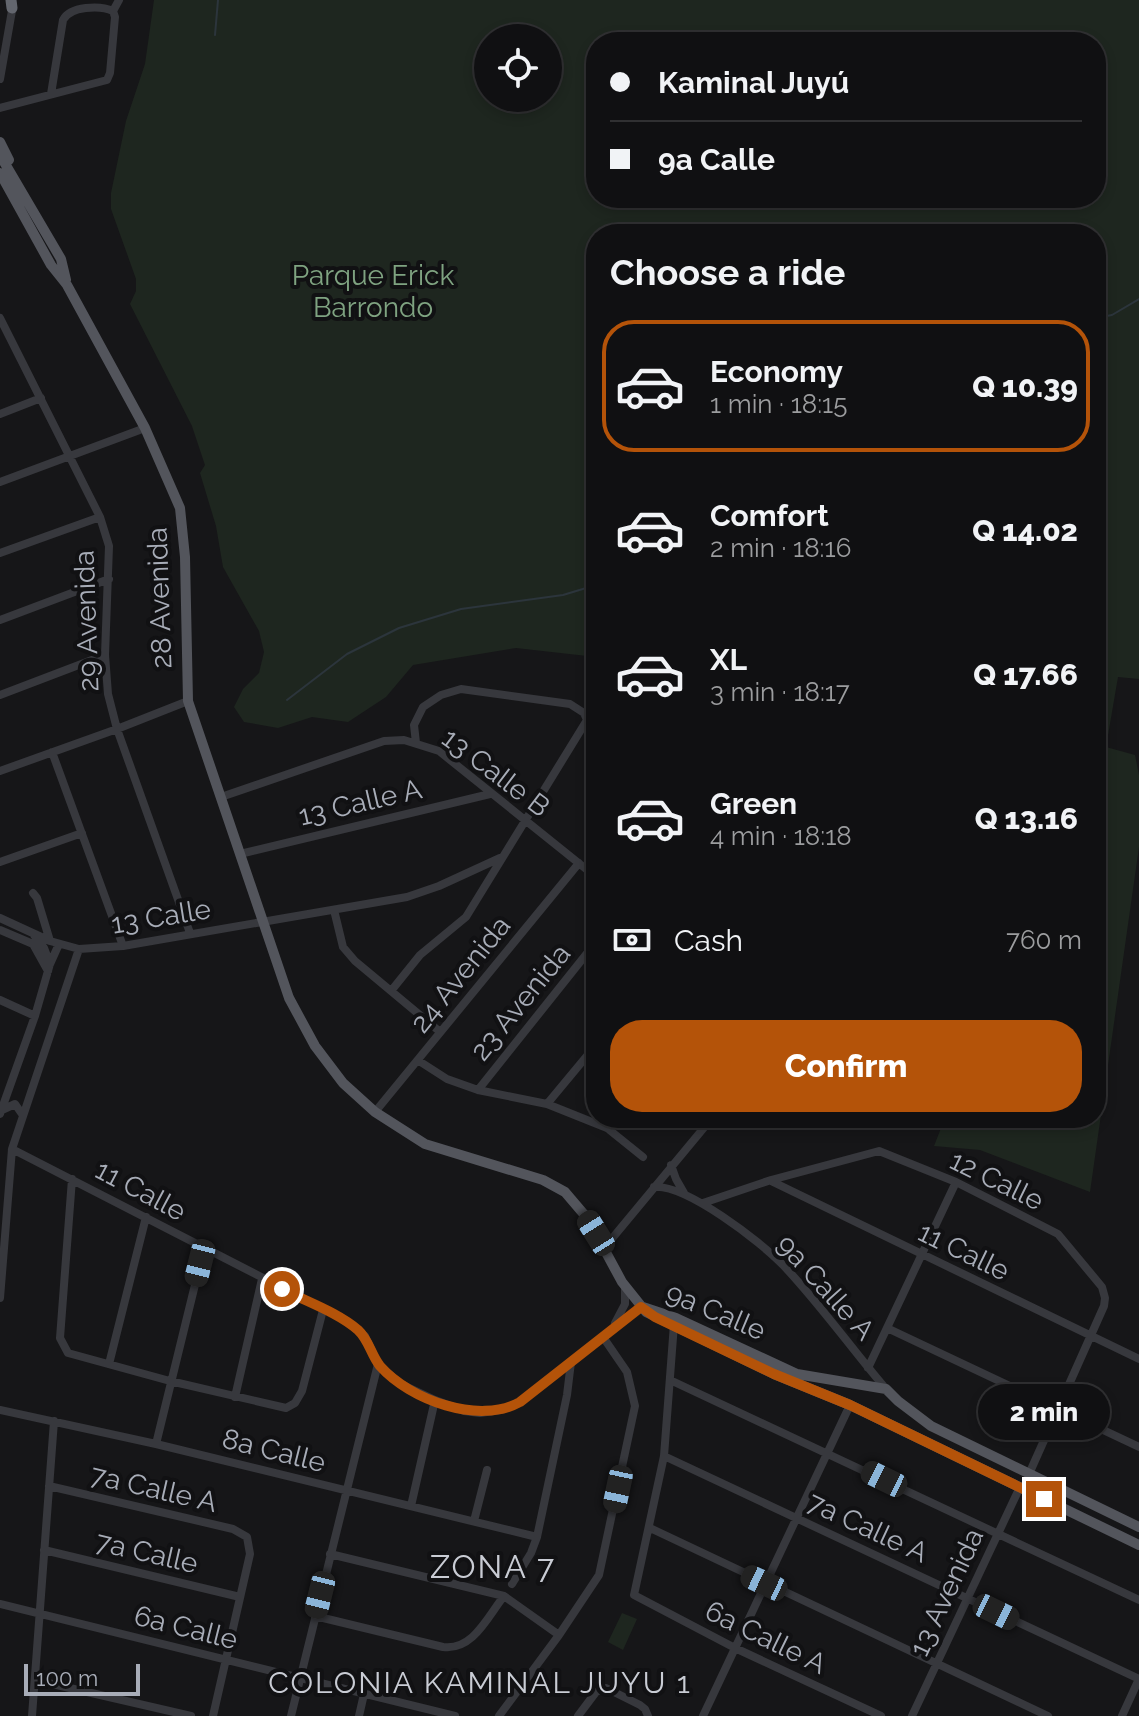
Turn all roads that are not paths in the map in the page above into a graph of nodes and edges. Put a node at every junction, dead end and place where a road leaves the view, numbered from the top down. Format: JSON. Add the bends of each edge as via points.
{"nodes":[{"id":1,"x":119,"y":0,"type":"edge"},
{"id":2,"x":12,"y":3,"type":"edge"},
{"id":3,"x":113,"y":11,"type":"junction"},
{"id":4,"x":1,"y":16,"type":"edge"},
{"id":5,"x":9,"y":27,"type":"junction"},
{"id":6,"x":0,"y":79,"type":"edge"},
{"id":7,"x":51,"y":94,"type":"junction"},
{"id":8,"x":0,"y":108,"type":"edge"},
{"id":9,"x":0,"y":142,"type":"edge"},
{"id":10,"x":0,"y":155,"type":"edge"},
{"id":11,"x":0,"y":173,"type":"edge"},
{"id":12,"x":8,"y":187,"type":"edge"},
{"id":13,"x":0,"y":318,"type":"edge"},
{"id":14,"x":12,"y":341,"type":"junction"},
{"id":15,"x":0,"y":345,"type":"edge"},
{"id":16,"x":41,"y":398,"type":"junction"},
{"id":17,"x":0,"y":414,"type":"edge"},
{"id":18,"x":145,"y":428,"type":"junction"},
{"id":19,"x":71,"y":455,"type":"junction"},
{"id":20,"x":0,"y":482,"type":"edge"},
{"id":21,"x":100,"y":517,"type":"junction"},
{"id":22,"x":0,"y":553,"type":"edge"},
{"id":23,"x":109,"y":579,"type":"junction"},
{"id":24,"x":0,"y":620,"type":"edge"},
{"id":25,"x":105,"y":655,"type":"junction"},
{"id":26,"x":0,"y":695,"type":"edge"},
{"id":27,"x":188,"y":701,"type":"junction"},
{"id":28,"x":586,"y":718,"type":"edge"},
{"id":29,"x":586,"y":722,"type":"edge"},
{"id":30,"x":117,"y":729,"type":"junction"},
{"id":31,"x":416,"y":743,"type":"junction"},
{"id":32,"x":52,"y":752,"type":"junction"},
{"id":33,"x":0,"y":771,"type":"edge"},
{"id":34,"x":490,"y":794,"type":"junction"},
{"id":35,"x":221,"y":797,"type":"junction"},
{"id":36,"x":526,"y":821,"type":"junction"},
{"id":37,"x":82,"y":833,"type":"junction"},
{"id":38,"x":240,"y":854,"type":"junction"},
{"id":39,"x":502,"y":857,"type":"junction"},
{"id":40,"x":0,"y":862,"type":"edge"},
{"id":41,"x":579,"y":863,"type":"junction"},
{"id":42,"x":586,"y":869,"type":"edge"},
{"id":43,"x":33,"y":893,"type":"dead end"},
{"id":44,"x":334,"y":910,"type":"junction"},
{"id":45,"x":0,"y":918,"type":"edge"},
{"id":46,"x":262,"y":924,"type":"junction"},
{"id":47,"x":0,"y":930,"type":"edge"},
{"id":48,"x":30,"y":932,"type":"junction"},
{"id":49,"x":190,"y":933,"type":"junction"},
{"id":50,"x":55,"y":943,"type":"junction"},
{"id":51,"x":123,"y":946,"type":"junction"},
{"id":52,"x":79,"y":949,"type":"junction"},
{"id":53,"x":586,"y":955,"type":"edge"},
{"id":54,"x":49,"y":967,"type":"junction"},
{"id":55,"x":391,"y":991,"type":"junction"},
{"id":56,"x":0,"y":1000,"type":"edge"},
{"id":57,"x":35,"y":1016,"type":"junction"},
{"id":58,"x":439,"y":1031,"type":"junction"},
{"id":59,"x":586,"y":1057,"type":"edge"},
{"id":60,"x":419,"y":1061,"type":"junction"},
{"id":61,"x":478,"y":1090,"type":"junction"},
{"id":62,"x":547,"y":1104,"type":"junction"},
{"id":63,"x":1,"y":1112,"type":"edge"},
{"id":64,"x":375,"y":1112,"type":"junction"},
{"id":65,"x":22,"y":1114,"type":"junction"},
{"id":66,"x":586,"y":1120,"type":"edge"},
{"id":67,"x":607,"y":1128,"type":"edge"},
{"id":68,"x":703,"y":1128,"type":"edge"},
{"id":69,"x":12,"y":1149,"type":"junction"},
{"id":70,"x":643,"y":1157,"type":"dead end"},
{"id":71,"x":671,"y":1165,"type":"junction"},
{"id":72,"x":72,"y":1179,"type":"junction"},
{"id":73,"x":771,"y":1180,"type":"junction"},
{"id":74,"x":956,"y":1182,"type":"junction"},
{"id":75,"x":654,"y":1187,"type":"junction"},
{"id":76,"x":687,"y":1196,"type":"junction"},
{"id":77,"x":703,"y":1203,"type":"junction"},
{"id":78,"x":146,"y":1217,"type":"junction"},
{"id":79,"x":605,"y":1247,"type":"junction"},
{"id":80,"x":204,"y":1248,"type":"junction"},
{"id":81,"x":922,"y":1255,"type":"junction"},
{"id":82,"x":262,"y":1279,"type":"junction"},
{"id":83,"x":1,"y":1283,"type":"edge"},
{"id":84,"x":625,"y":1287,"type":"junction"},
{"id":85,"x":0,"y":1298,"type":"edge"},
{"id":86,"x":641,"y":1307,"type":"junction"},
{"id":87,"x":323,"y":1310,"type":"junction"},
{"id":88,"x":674,"y":1324,"type":"junction"},
{"id":89,"x":887,"y":1328,"type":"junction"},
{"id":90,"x":605,"y":1335,"type":"junction"},
{"id":91,"x":1092,"y":1338,"type":"junction"},
{"id":92,"x":1139,"y":1359,"type":"edge"},
{"id":93,"x":571,"y":1362,"type":"junction"},
{"id":94,"x":109,"y":1364,"type":"junction"},
{"id":95,"x":378,"y":1364,"type":"junction"},
{"id":96,"x":868,"y":1368,"type":"junction"},
{"id":97,"x":670,"y":1380,"type":"junction"},
{"id":98,"x":170,"y":1381,"type":"junction"},
{"id":99,"x":399,"y":1383,"type":"junction"},
{"id":100,"x":886,"y":1389,"type":"junction"},
{"id":101,"x":235,"y":1397,"type":"junction"},
{"id":102,"x":369,"y":1399,"type":"junction"},
{"id":103,"x":435,"y":1400,"type":"junction"},
{"id":104,"x":898,"y":1401,"type":"junction"},
{"id":105,"x":850,"y":1405,"type":"junction"},
{"id":106,"x":1059,"y":1409,"type":"junction"},
{"id":107,"x":0,"y":1410,"type":"edge"},
{"id":108,"x":54,"y":1421,"type":"junction"},
{"id":109,"x":884,"y":1421,"type":"junction"},
{"id":110,"x":156,"y":1444,"type":"junction"},
{"id":111,"x":1139,"y":1447,"type":"edge"},
{"id":112,"x":827,"y":1452,"type":"junction"},
{"id":113,"x":664,"y":1456,"type":"junction"},
{"id":114,"x":487,"y":1470,"type":"dead end"},
{"id":115,"x":1029,"y":1474,"type":"junction"},
{"id":116,"x":49,"y":1486,"type":"junction"},
{"id":117,"x":1020,"y":1487,"type":"junction"},
{"id":118,"x":346,"y":1491,"type":"junction"},
{"id":119,"x":411,"y":1506,"type":"junction"},
{"id":120,"x":797,"y":1518,"type":"junction"},
{"id":121,"x":474,"y":1521,"type":"junction"},
{"id":122,"x":1139,"y":1527,"type":"edge"},
{"id":123,"x":650,"y":1528,"type":"junction"},
{"id":124,"x":998,"y":1534,"type":"junction"},
{"id":125,"x":537,"y":1537,"type":"junction"},
{"id":126,"x":1139,"y":1545,"type":"edge"},
{"id":127,"x":44,"y":1550,"type":"junction"},
{"id":128,"x":330,"y":1554,"type":"junction"},
{"id":129,"x":764,"y":1583,"type":"junction"},
{"id":130,"x":512,"y":1584,"type":"dead end"},
{"id":131,"x":504,"y":1596,"type":"junction"},
{"id":132,"x":240,"y":1597,"type":"junction"},
{"id":133,"x":968,"y":1598,"type":"junction"},
{"id":134,"x":1139,"y":1600,"type":"edge"},
{"id":135,"x":0,"y":1604,"type":"edge"},
{"id":136,"x":40,"y":1614,"type":"junction"},
{"id":137,"x":315,"y":1616,"type":"junction"},
{"id":138,"x":559,"y":1635,"type":"junction"},
{"id":139,"x":735,"y":1648,"type":"junction"},
{"id":140,"x":225,"y":1659,"type":"junction"},
{"id":141,"x":937,"y":1663,"type":"junction"},
{"id":142,"x":300,"y":1677,"type":"junction"},
{"id":143,"x":1139,"y":1679,"type":"edge"},
{"id":144,"x":35,"y":1680,"type":"junction"},
{"id":145,"x":364,"y":1694,"type":"junction"},
{"id":146,"x":440,"y":1714,"type":"edge"},
{"id":147,"x":706,"y":1715,"type":"edge"},
{"id":148,"x":32,"y":1716,"type":"edge"},
{"id":149,"x":191,"y":1716,"type":"edge"},
{"id":150,"x":213,"y":1716,"type":"edge"},
{"id":151,"x":291,"y":1716,"type":"edge"},
{"id":152,"x":359,"y":1716,"type":"edge"},
{"id":153,"x":455,"y":1716,"type":"edge"},
{"id":154,"x":499,"y":1716,"type":"edge"},
{"id":155,"x":578,"y":1716,"type":"edge"},
{"id":156,"x":648,"y":1716,"type":"edge"},
{"id":157,"x":881,"y":1716,"type":"edge"},
{"id":158,"x":912,"y":1716,"type":"edge"},
{"id":159,"x":1048,"y":1716,"type":"edge"},
{"id":160,"x":1122,"y":1716,"type":"edge"}],
"edges":[{"from":1,"to":3,"type":"street"},
{"from":2,"to":5,"type":"street"},
{"from":3,"to":7,"type":"street","via":[[107,80]]},
{"from":3,"to":7,"type":"street","via":[[67,13]]},
{"from":4,"to":5,"type":"street"},
{"from":5,"to":6,"type":"street"},
{"from":7,"to":8,"type":"street"},
{"from":9,"to":12,"type":"main road"},
{"from":10,"to":12,"type":"main road","name":"28 Avenida"},
{"from":11,"to":12,"type":"main road","name":"28 Avenida"},
{"from":12,"to":18,"type":"main road","name":"28 Avenida","via":[[61,259],[67,285]]},
{"from":13,"to":14,"type":"street","name":"29 Avenida"},
{"from":14,"to":15,"type":"street"},
{"from":14,"to":16,"type":"street","name":"29 Avenida"},
{"from":16,"to":17,"type":"street"},
{"from":16,"to":19,"type":"street","name":"29 Avenida"},
{"from":18,"to":19,"type":"street"},
{"from":18,"to":27,"type":"main road","name":"28 Avenida","via":[[180,508]]},
{"from":19,"to":20,"type":"street"},
{"from":19,"to":21,"type":"street","name":"29 Avenida"},
{"from":21,"to":22,"type":"street"},
{"from":21,"to":23,"type":"street","name":"29 Avenida","via":[[109,546]]},
{"from":23,"to":24,"type":"street"},
{"from":23,"to":25,"type":"street","name":"29 Avenida"},
{"from":25,"to":26,"type":"street"},
{"from":25,"to":30,"type":"street","name":"29 Avenida"},
{"from":27,"to":30,"type":"street"},
{"from":27,"to":35,"type":"main road","name":"28 Avenida"},
{"from":28,"to":31,"type":"street","via":[[570,704],[461,689],[423,707],[414,725]]},
{"from":29,"to":36,"type":"street"},
{"from":30,"to":32,"type":"street"},
{"from":30,"to":49,"type":"street","name":"29 Avenida"},
{"from":31,"to":34,"type":"street","name":"13 Calle B","via":[[439,751]]},
{"from":31,"to":35,"type":"street","name":"13 Calle B","via":[[384,741]]},
{"from":32,"to":33,"type":"street"},
{"from":32,"to":37,"type":"street"},
{"from":34,"to":36,"type":"street","name":"13 Calle B"},
{"from":34,"to":38,"type":"street","name":"13 Calle A"},
{"from":35,"to":38,"type":"main road","name":"28 Avenida"},
{"from":36,"to":39,"type":"street"},
{"from":36,"to":41,"type":"street","name":"13 Calle B"},
{"from":37,"to":40,"type":"street"},
{"from":37,"to":51,"type":"street"},
{"from":38,"to":46,"type":"main road","name":"28 Avenida"},
{"from":39,"to":44,"type":"street","name":"13 Calle","via":[[407,897]]},
{"from":39,"to":55,"type":"street","via":[[466,917],[420,955]]},
{"from":41,"to":42,"type":"street","name":"13 Calle B"},
{"from":41,"to":58,"type":"street","name":"24 Avenida"},
{"from":43,"to":50,"type":"street"},
{"from":44,"to":46,"type":"street","name":"13 Calle"},
{"from":44,"to":55,"type":"street","via":[[343,947]]},
{"from":45,"to":48,"type":"street","name":"13 Calle"},
{"from":46,"to":49,"type":"street","name":"13 Calle"},
{"from":46,"to":64,"type":"main road","name":"28 Avenida","via":[[289,998],[315,1046],[343,1083]]},
{"from":47,"to":54,"type":"street","via":[[33,944]]},
{"from":48,"to":50,"type":"street","name":"13 Calle"},
{"from":48,"to":54,"type":"street","via":[[44,948]]},
{"from":49,"to":51,"type":"street","name":"13 Calle"},
{"from":50,"to":52,"type":"street","name":"13 Calle"},
{"from":50,"to":54,"type":"street"},
{"from":51,"to":52,"type":"street","name":"13 Calle"},
{"from":52,"to":65,"type":"street"},
{"from":53,"to":61,"type":"street","name":"23 Avenida"},
{"from":54,"to":57,"type":"street"},
{"from":55,"to":58,"type":"street"},
{"from":56,"to":57,"type":"street"},
{"from":57,"to":63,"type":"street"},
{"from":58,"to":60,"type":"street","name":"24 Avenida"},
{"from":59,"to":62,"type":"street"},
{"from":60,"to":61,"type":"street"},
{"from":60,"to":64,"type":"street","name":"24 Avenida"},
{"from":61,"to":62,"type":"street"},
{"from":62,"to":66,"type":"street"},
{"from":63,"to":65,"type":"street","via":[[15,1104]]},
{"from":64,"to":79,"type":"main road","name":"28 Avenida","via":[[425,1144],[543,1180],[565,1192]]},
{"from":65,"to":69,"type":"street"},
{"from":67,"to":70,"type":"street"},
{"from":68,"to":71,"type":"street"},
{"from":69,"to":72,"type":"street","name":"11 Calle"},
{"from":69,"to":83,"type":"street"},
{"from":71,"to":75,"type":"street"},
{"from":71,"to":76,"type":"street"},
{"from":72,"to":78,"type":"street","name":"11 Calle"},
{"from":72,"to":94,"type":"street","via":[[62,1346],[72,1355]]},
{"from":73,"to":74,"type":"street","name":"12 Calle","via":[[879,1151]]},
{"from":73,"to":77,"type":"street","name":"12 Calle"},
{"from":73,"to":81,"type":"street","name":"11 Calle"},
{"from":74,"to":81,"type":"street"},
{"from":74,"to":91,"type":"street","name":"12 Calle","via":[[1058,1234],[1102,1287],[1105,1298]]},
{"from":75,"to":76,"type":"street","name":"9a Calle A"},
{"from":75,"to":79,"type":"street"},
{"from":76,"to":77,"type":"street","name":"9a Calle A"},
{"from":77,"to":96,"type":"street","name":"9a Calle A","via":[[782,1264]]},
{"from":78,"to":80,"type":"street","name":"11 Calle"},
{"from":78,"to":94,"type":"street"},
{"from":79,"to":84,"type":"main road","name":"28 Avenida"},
{"from":80,"to":82,"type":"street","name":"11 Calle"},
{"from":80,"to":98,"type":"street"},
{"from":81,"to":89,"type":"street"},
{"from":81,"to":91,"type":"street","name":"11 Calle"},
{"from":82,"to":87,"type":"street","name":"11 Calle"},
{"from":82,"to":101,"type":"street"},
{"from":83,"to":85,"type":"street"},
{"from":84,"to":86,"type":"main road","name":"28 Avenida"},
{"from":84,"to":90,"type":"street","name":"11 Calle","via":[[625,1304]]},
{"from":86,"to":88,"type":"main road","name":"9a Calle"},
{"from":86,"to":90,"type":"street","name":"11 Calle"},
{"from":86,"to":100,"type":"main road","name":"9a Calle","via":[[797,1374]]},
{"from":87,"to":95,"type":"street","name":"11 Calle","via":[[365,1336]]},
{"from":87,"to":101,"type":"street","via":[[302,1391],[293,1405],[282,1408]]},
{"from":88,"to":97,"type":"street"},
{"from":88,"to":105,"type":"main road","name":"9a Calle"},
{"from":89,"to":96,"type":"street"},
{"from":89,"to":106,"type":"street"},
{"from":90,"to":93,"type":"street","name":"11 Calle"},
{"from":90,"to":138,"type":"street","via":[[627,1372],[634,1411],[598,1578]]},
{"from":91,"to":92,"type":"street","name":"11 Calle"},
{"from":91,"to":106,"type":"street"},
{"from":93,"to":103,"type":"street","name":"11 Calle","via":[[526,1398],[501,1410],[472,1412]]},
{"from":93,"to":125,"type":"street"},
{"from":94,"to":98,"type":"street"},
{"from":95,"to":99,"type":"street","name":"11 Calle"},
{"from":95,"to":102,"type":"street"},
{"from":96,"to":100,"type":"street","name":"9a Calle A"},
{"from":97,"to":112,"type":"street"},
{"from":97,"to":113,"type":"street"},
{"from":98,"to":101,"type":"street"},
{"from":98,"to":110,"type":"street"},
{"from":99,"to":102,"type":"street","via":[[381,1383]]},
{"from":99,"to":103,"type":"street","name":"11 Calle"},
{"from":100,"to":104,"type":"main road"},
{"from":102,"to":118,"type":"street"},
{"from":103,"to":119,"type":"street"},
{"from":104,"to":109,"type":"main road","via":[[898,1411]]},
{"from":104,"to":115,"type":"main road","via":[[931,1426]]},
{"from":105,"to":109,"type":"main road","name":"9a Calle"},
{"from":105,"to":112,"type":"street"},
{"from":106,"to":111,"type":"street"},
{"from":106,"to":115,"type":"street"},
{"from":107,"to":108,"type":"street","name":"8a Calle"},
{"from":108,"to":110,"type":"street","name":"8a Calle"},
{"from":108,"to":116,"type":"street"},
{"from":109,"to":117,"type":"main road","name":"9a Calle"},
{"from":110,"to":118,"type":"street","name":"8a Calle"},
{"from":112,"to":120,"type":"street"},
{"from":112,"to":124,"type":"street"},
{"from":113,"to":120,"type":"street","name":"7a Calle A"},
{"from":113,"to":123,"type":"street"},
{"from":114,"to":121,"type":"street"},
{"from":115,"to":122,"type":"main road"},
{"from":116,"to":127,"type":"street"},
{"from":116,"to":132,"type":"street","name":"7a Calle A","via":[[233,1529],[247,1537],[250,1554]]},
{"from":117,"to":124,"type":"street","name":"13 Avenida"},
{"from":117,"to":126,"type":"main road","name":"9a Calle"},
{"from":118,"to":119,"type":"street","name":"8a Calle"},
{"from":118,"to":128,"type":"street"},
{"from":119,"to":121,"type":"street","name":"8a Calle"},
{"from":120,"to":129,"type":"street"},
{"from":120,"to":133,"type":"street","name":"7a Calle A"},
{"from":121,"to":125,"type":"street","name":"8a Calle"},
{"from":123,"to":129,"type":"street"},
{"from":123,"to":139,"type":"street","name":"6a Calle A","via":[[634,1595]]},
{"from":124,"to":133,"type":"street","name":"13 Avenida"},
{"from":124,"to":134,"type":"street"},
{"from":125,"to":130,"type":"street"},
{"from":127,"to":132,"type":"street","name":"7a Calle"},
{"from":127,"to":136,"type":"street"},
{"from":128,"to":131,"type":"street"},
{"from":128,"to":137,"type":"street"},
{"from":129,"to":139,"type":"street"},
{"from":129,"to":141,"type":"street"},
{"from":131,"to":137,"type":"street","via":[[471,1639],[456,1648]]},
{"from":131,"to":138,"type":"street"},
{"from":132,"to":140,"type":"street"},
{"from":133,"to":141,"type":"street","name":"13 Avenida"},
{"from":133,"to":143,"type":"street","name":"7a Calle A"},
{"from":135,"to":136,"type":"street","name":"6a Calle"},
{"from":136,"to":140,"type":"street","name":"6a Calle"},
{"from":136,"to":144,"type":"street"},
{"from":137,"to":142,"type":"street"},
{"from":138,"to":154,"type":"street"},
{"from":139,"to":147,"type":"street"},
{"from":139,"to":157,"type":"street","name":"6a Calle A"},
{"from":140,"to":142,"type":"street","name":"6a Calle"},
{"from":140,"to":150,"type":"street"},
{"from":141,"to":158,"type":"street","name":"13 Avenida"},
{"from":141,"to":159,"type":"street"},
{"from":142,"to":145,"type":"street","name":"6a Calle"},
{"from":142,"to":151,"type":"street"},
{"from":143,"to":160,"type":"street"},
{"from":144,"to":148,"type":"street"},
{"from":144,"to":149,"type":"street"},
{"from":145,"to":146,"type":"street","name":"6a Calle"},
{"from":145,"to":152,"type":"street"},
{"from":146,"to":153,"type":"street","name":"6a Calle"},
{"from":155,"to":156,"type":"street","via":[[601,1689],[640,1705]]}]}
